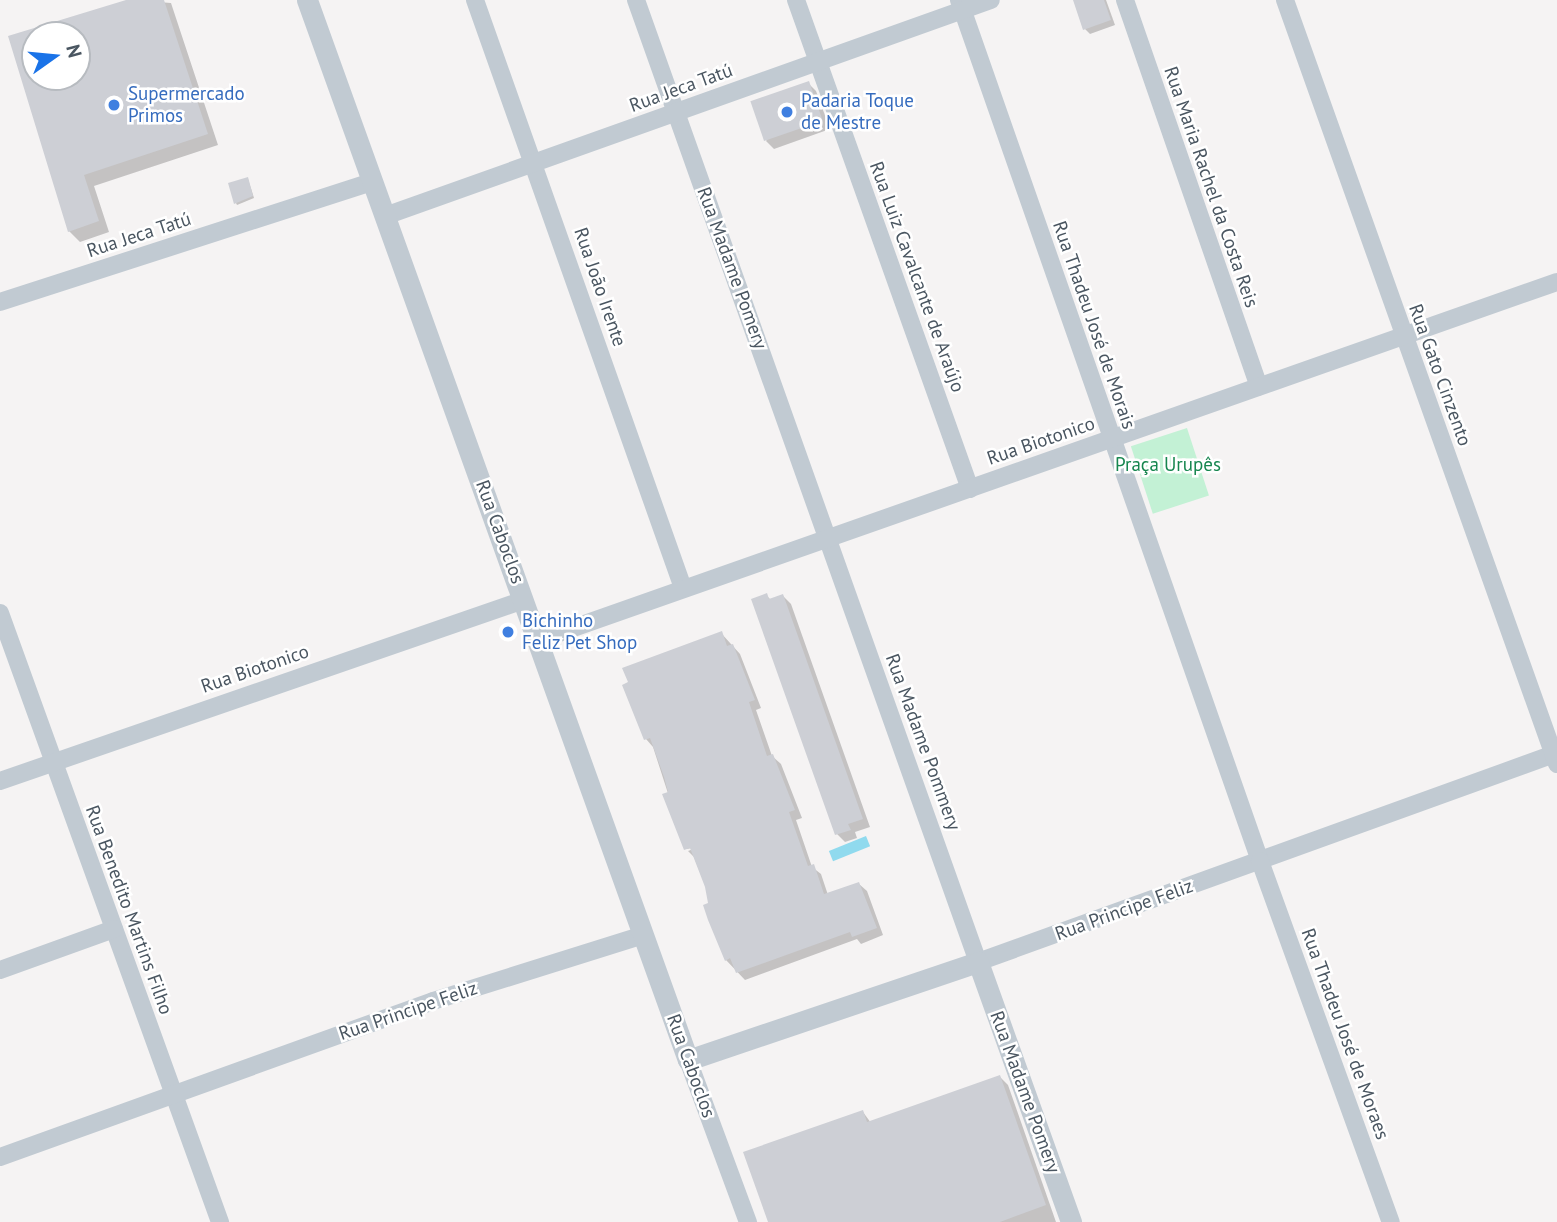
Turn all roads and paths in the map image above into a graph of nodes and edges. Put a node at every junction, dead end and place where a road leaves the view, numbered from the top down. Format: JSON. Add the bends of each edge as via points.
{"nodes":[{"id":1,"x":307,"y":0,"type":"edge"},
{"id":2,"x":475,"y":0,"type":"edge"},
{"id":3,"x":636,"y":0,"type":"edge"},
{"id":4,"x":796,"y":0,"type":"edge"},
{"id":5,"x":991,"y":0,"type":"edge"},
{"id":6,"x":1125,"y":0,"type":"edge"},
{"id":7,"x":1285,"y":0,"type":"edge"},
{"id":8,"x":961,"y":5,"type":"edge"},
{"id":9,"x":817,"y":61,"type":"junction"},
{"id":10,"x":677,"y":112,"type":"junction"},
{"id":11,"x":534,"y":163,"type":"junction"},
{"id":12,"x":372,"y":183,"type":"junction"},
{"id":13,"x":385,"y":216,"type":"junction"},
{"id":14,"x":1557,"y":282,"type":"edge"},
{"id":15,"x":0,"y":302,"type":"edge"},
{"id":16,"x":1404,"y":337,"type":"junction"},
{"id":17,"x":1259,"y":387,"type":"junction"},
{"id":18,"x":1111,"y":439,"type":"junction"},
{"id":19,"x":970,"y":489,"type":"junction"},
{"id":20,"x":828,"y":537,"type":"junction"},
{"id":21,"x":683,"y":588,"type":"junction"},
{"id":22,"x":524,"y":600,"type":"junction"},
{"id":23,"x":0,"y":613,"type":"edge"},
{"id":24,"x":539,"y":640,"type":"junction"},
{"id":25,"x":1556,"y":757,"type":"edge"},
{"id":26,"x":53,"y":762,"type":"junction"},
{"id":27,"x":0,"y":781,"type":"edge"},
{"id":28,"x":1259,"y":861,"type":"junction"},
{"id":29,"x":114,"y":929,"type":"junction"},
{"id":30,"x":644,"y":935,"type":"junction"},
{"id":31,"x":978,"y":962,"type":"junction"},
{"id":32,"x":0,"y":970,"type":"edge"},
{"id":33,"x":688,"y":1060,"type":"junction"},
{"id":34,"x":174,"y":1094,"type":"junction"},
{"id":35,"x":0,"y":1157,"type":"edge"},
{"id":36,"x":220,"y":1222,"type":"edge"},
{"id":37,"x":748,"y":1222,"type":"edge"},
{"id":38,"x":1071,"y":1222,"type":"edge"},
{"id":39,"x":1391,"y":1222,"type":"edge"}],
"edges":[{"from":1,"to":12,"type":"street","name":"Rua Caboclos"},
{"from":2,"to":11,"type":"street","name":"Rua João Irente"},
{"from":3,"to":10,"type":"street","name":"Rua Madame Pomery"},
{"from":4,"to":9,"type":"street","name":"Rua Luiz Cavalcante de Araújo"},
{"from":5,"to":8,"type":"street","name":"Rua Jeca Tatú"},
{"from":6,"to":17,"type":"street","name":"Rua Maria Rachel da Costa Reis"},
{"from":7,"to":16,"type":"street","name":"Rua Gato Cinzento"},
{"from":8,"to":9,"type":"street","name":"Rua Jeca Tatú"},
{"from":8,"to":18,"type":"street","name":"Rua Thadeu José de Morais"},
{"from":9,"to":10,"type":"street","name":"Rua Jeca Tatú"},
{"from":9,"to":19,"type":"street","name":"Rua Luiz Cavalcante de Araújo"},
{"from":10,"to":11,"type":"street","name":"Rua Jeca Tatú"},
{"from":10,"to":20,"type":"street","name":"Rua Madame Pomery"},
{"from":11,"to":13,"type":"street","name":"Rua Jeca Tatú"},
{"from":11,"to":21,"type":"street","name":"Rua João Irente"},
{"from":12,"to":13,"type":"street","name":"Rua Caboclos"},
{"from":12,"to":15,"type":"street","name":"Rua Jeca Tatú"},
{"from":13,"to":22,"type":"street","name":"Rua Caboclos"},
{"from":14,"to":16,"type":"street","name":"Rua Biotonico"},
{"from":16,"to":17,"type":"street","name":"Rua Biotonico"},
{"from":16,"to":25,"type":"street","name":"Rua Gato Cinzento"},
{"from":17,"to":18,"type":"street","name":"Rua Biotonico"},
{"from":18,"to":19,"type":"street","name":"Rua Biotonico"},
{"from":18,"to":28,"type":"street","name":"Rua Thadeu José de Morais"},
{"from":19,"to":20,"type":"street","name":"Rua Biotonico"},
{"from":20,"to":21,"type":"street","name":"Rua Biotonico"},
{"from":20,"to":31,"type":"street","name":"Rua Madame Pommery"},
{"from":21,"to":24,"type":"street","name":"Rua Biotonico"},
{"from":22,"to":24,"type":"street","name":"Rua Caboclos"},
{"from":22,"to":26,"type":"street","name":"Rua Biotonico"},
{"from":23,"to":26,"type":"street","name":"Rua Benedito Martins Filho"},
{"from":24,"to":30,"type":"street","name":"Rua Caboclos"},
{"from":25,"to":28,"type":"street","name":"Rua Principe Feliz"},
{"from":26,"to":27,"type":"street","name":"Rua Biotonico"},
{"from":26,"to":29,"type":"street","name":"Rua Benedito Martins Filho"},
{"from":28,"to":31,"type":"street","name":"Rua Principe Feliz"},
{"from":28,"to":39,"type":"street","name":"Rua Thadeu José de Moraes"},
{"from":29,"to":32,"type":"street"},
{"from":29,"to":34,"type":"street","name":"Rua Benedito Martins Filho"},
{"from":30,"to":33,"type":"street","name":"Rua Caboclos"},
{"from":30,"to":34,"type":"street","name":"Rua Principe Feliz","via":[[433,1001]]},
{"from":31,"to":33,"type":"street","name":"Rua Principe Feliz"},
{"from":31,"to":38,"type":"street","name":"Rua Madame Pomery"},
{"from":33,"to":37,"type":"street","name":"Rua Caboclos"},
{"from":34,"to":35,"type":"street","name":"Rua Principe Feliz"},
{"from":34,"to":36,"type":"street","name":"Rua Benedito Martins Filho"}]}
